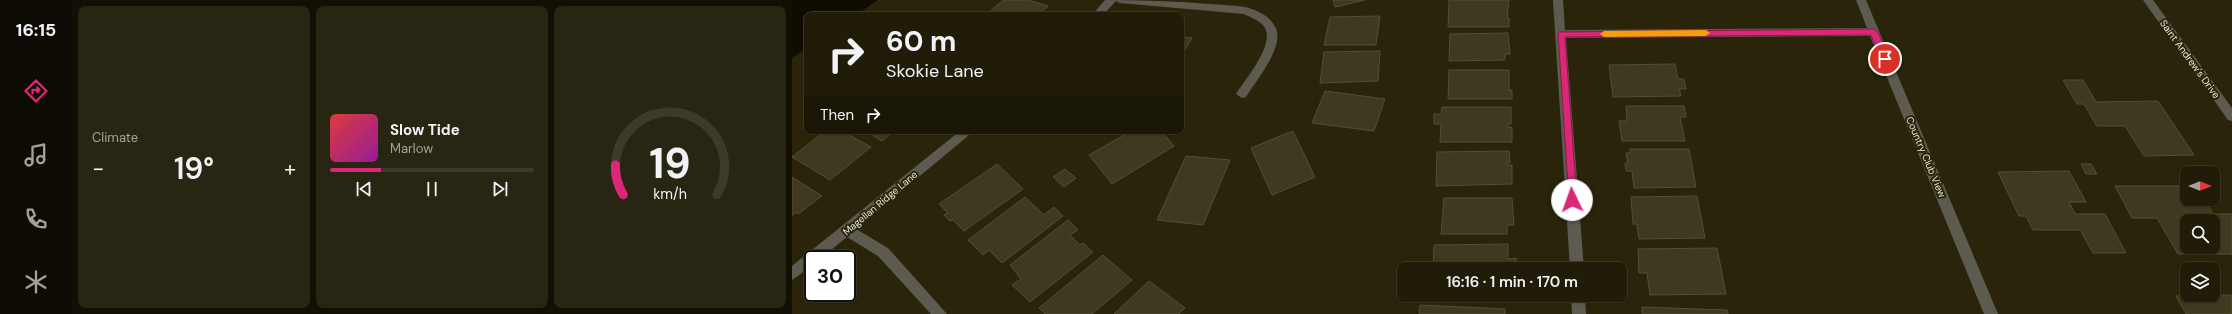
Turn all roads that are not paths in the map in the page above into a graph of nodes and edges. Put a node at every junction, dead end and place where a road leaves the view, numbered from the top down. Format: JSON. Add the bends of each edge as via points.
{"nodes":[{"id":1,"x":1110,"y":0,"type":"edge"},
{"id":2,"x":1120,"y":0,"type":"edge"},
{"id":3,"x":1558,"y":0,"type":"edge"},
{"id":4,"x":1861,"y":0,"type":"edge"},
{"id":5,"x":2148,"y":0,"type":"edge"},
{"id":6,"x":1100,"y":12,"type":"edge"},
{"id":7,"x":1874,"y":32,"type":"junction"},
{"id":8,"x":1560,"y":34,"type":"junction"},
{"id":9,"x":1242,"y":94,"type":"dead end"},
{"id":10,"x":2232,"y":117,"type":"edge"},
{"id":11,"x":964,"y":134,"type":"edge"},
{"id":12,"x":848,"y":230,"type":"junction"},
{"id":13,"x":1576,"y":262,"type":"edge"},
{"id":14,"x":792,"y":274,"type":"edge"},
{"id":15,"x":1578,"y":302,"type":"edge"},
{"id":16,"x":940,"y":314,"type":"edge"},
{"id":17,"x":1578,"y":314,"type":"edge"},
{"id":18,"x":1991,"y":314,"type":"edge"}],
"edges":[{"from":1,"to":6,"type":"street"},
{"from":2,"to":9,"type":"street","via":[[1245,11],[1270,25],[1273,38],[1270,49]]},
{"from":3,"to":8,"type":"street"},
{"from":4,"to":7,"type":"street","name":"Country Club View"},
{"from":5,"to":10,"type":"street","name":"Saint Andrew's Drive"},
{"from":7,"to":8,"type":"street"},
{"from":7,"to":18,"type":"street","name":"Country Club View"},
{"from":8,"to":13,"type":"street"},
{"from":11,"to":12,"type":"street","name":"Magellan Ridge Lane"},
{"from":12,"to":14,"type":"street","name":"Magellan Ridge Lane"},
{"from":12,"to":16,"type":"street","via":[[883,252]]},
{"from":15,"to":17,"type":"street"}]}
